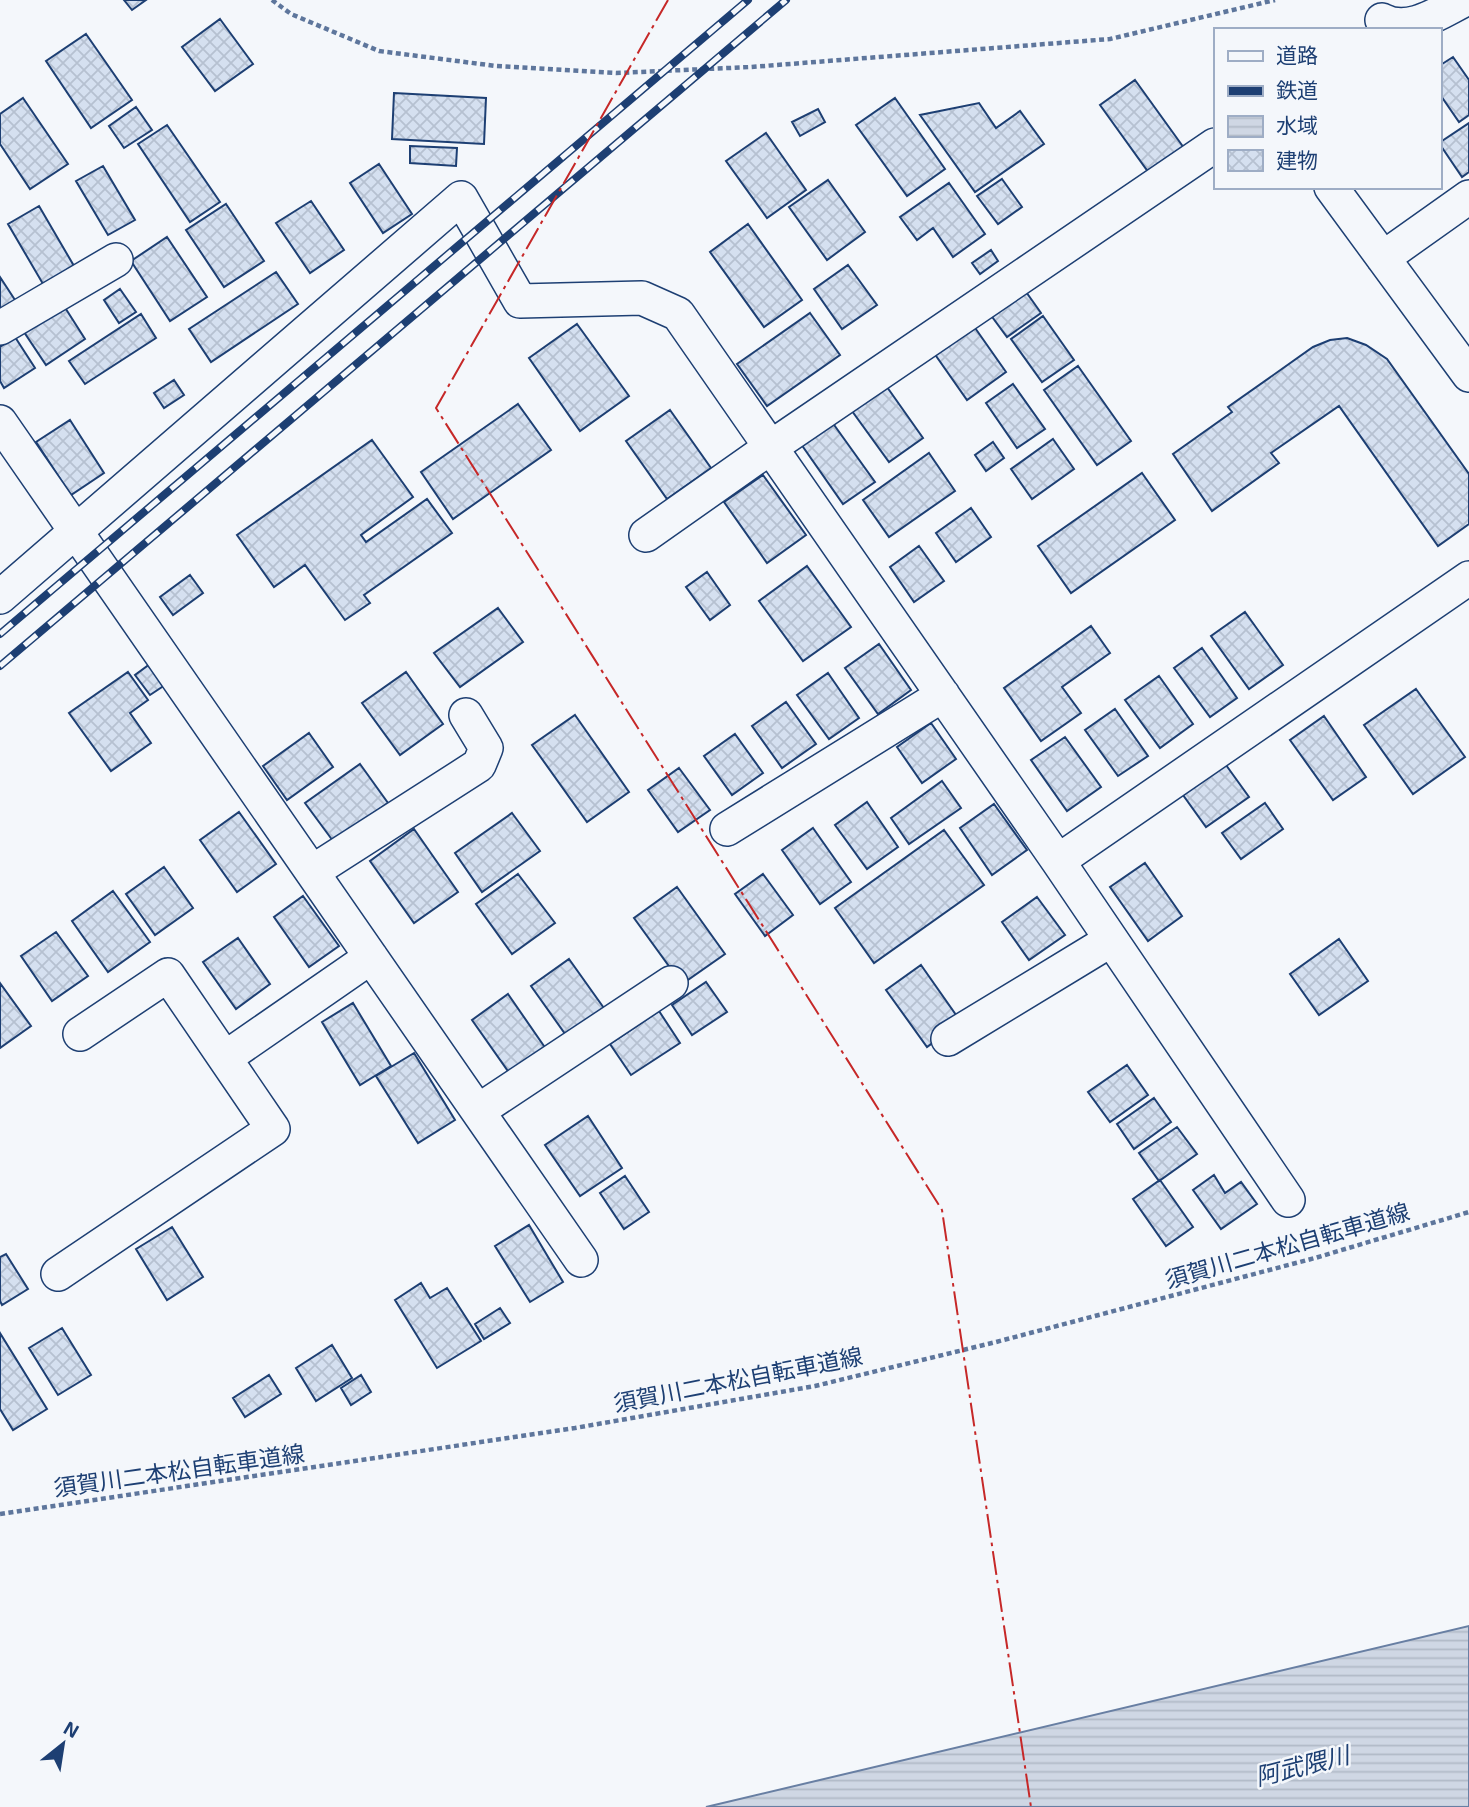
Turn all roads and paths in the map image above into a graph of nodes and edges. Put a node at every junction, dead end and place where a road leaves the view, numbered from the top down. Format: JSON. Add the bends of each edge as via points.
{"nodes":[{"id":1,"x":272,"y":0,"type":"edge"},
{"id":2,"x":1275,"y":0,"type":"edge"},
{"id":3,"x":1410,"y":0,"type":"edge"},
{"id":4,"x":1464,"y":0,"type":"edge"},
{"id":5,"x":1375,"y":25,"type":"edge"},
{"id":6,"x":1214,"y":146,"type":"edge"},
{"id":7,"x":1332,"y":189,"type":"edge"},
{"id":8,"x":1469,"y":197,"type":"edge"},
{"id":9,"x":1383,"y":258,"type":"junction"},
{"id":10,"x":116,"y":260,"type":"dead end"},
{"id":11,"x":0,"y":328,"type":"edge"},
{"id":12,"x":1469,"y":375,"type":"edge"},
{"id":13,"x":0,"y":422,"type":"edge"},
{"id":14,"x":771,"y":447,"type":"junction"},
{"id":15,"x":76,"y":532,"type":"junction"},
{"id":16,"x":646,"y":535,"type":"dead end"},
{"id":17,"x":1469,"y":578,"type":"edge"},
{"id":18,"x":0,"y":597,"type":"edge"},
{"id":19,"x":943,"y":695,"type":"junction"},
{"id":20,"x":466,"y":715,"type":"dead end"},
{"id":21,"x":727,"y":828,"type":"dead end"},
{"id":22,"x":1058,"y":862,"type":"junction"},
{"id":23,"x":312,"y":872,"type":"junction"},
{"id":24,"x":1111,"y":940,"type":"junction"},
{"id":25,"x":370,"y":957,"type":"junction"},
{"id":26,"x":671,"y":983,"type":"dead end"},
{"id":27,"x":80,"y":1034,"type":"dead end"},
{"id":28,"x":948,"y":1040,"type":"dead end"},
{"id":29,"x":225,"y":1058,"type":"junction"},
{"id":30,"x":478,"y":1111,"type":"junction"},
{"id":31,"x":1287,"y":1200,"type":"dead end"},
{"id":32,"x":1469,"y":1212,"type":"edge"},
{"id":33,"x":581,"y":1260,"type":"dead end"},
{"id":34,"x":58,"y":1274,"type":"dead end"},
{"id":35,"x":0,"y":1514,"type":"edge"}],
"edges":[{"from":1,"to":2,"type":"path","via":[[291,14],[379,51],[496,66],[616,73],[1110,39]]},
{"from":3,"to":5,"type":"street"},
{"from":4,"to":5,"type":"street","via":[[1425,20]]},
{"from":6,"to":14,"type":"street"},
{"from":7,"to":9,"type":"street"},
{"from":8,"to":9,"type":"street"},
{"from":9,"to":12,"type":"street"},
{"from":10,"to":11,"type":"street"},
{"from":13,"to":15,"type":"street"},
{"from":14,"to":15,"type":"street","via":[[678,314],[642,298],[520,300],[461,198]]},
{"from":14,"to":16,"type":"street"},
{"from":14,"to":19,"type":"street"},
{"from":15,"to":18,"type":"street"},
{"from":15,"to":23,"type":"street"},
{"from":17,"to":22,"type":"street"},
{"from":19,"to":21,"type":"street"},
{"from":19,"to":22,"type":"street"},
{"from":20,"to":23,"type":"street","via":[[486,748],[479,765]]},
{"from":22,"to":24,"type":"street"},
{"from":23,"to":25,"type":"street"},
{"from":24,"to":28,"type":"street"},
{"from":24,"to":31,"type":"street"},
{"from":25,"to":29,"type":"street"},
{"from":25,"to":30,"type":"street"},
{"from":26,"to":30,"type":"street"},
{"from":27,"to":29,"type":"street","via":[[168,975]]},
{"from":29,"to":34,"type":"street","via":[[273,1129]]},
{"from":30,"to":33,"type":"street"},
{"from":32,"to":35,"type":"path","name":"須賀川二本松自転車道線","via":[[1315,1258],[814,1385],[575,1428]]}]}
